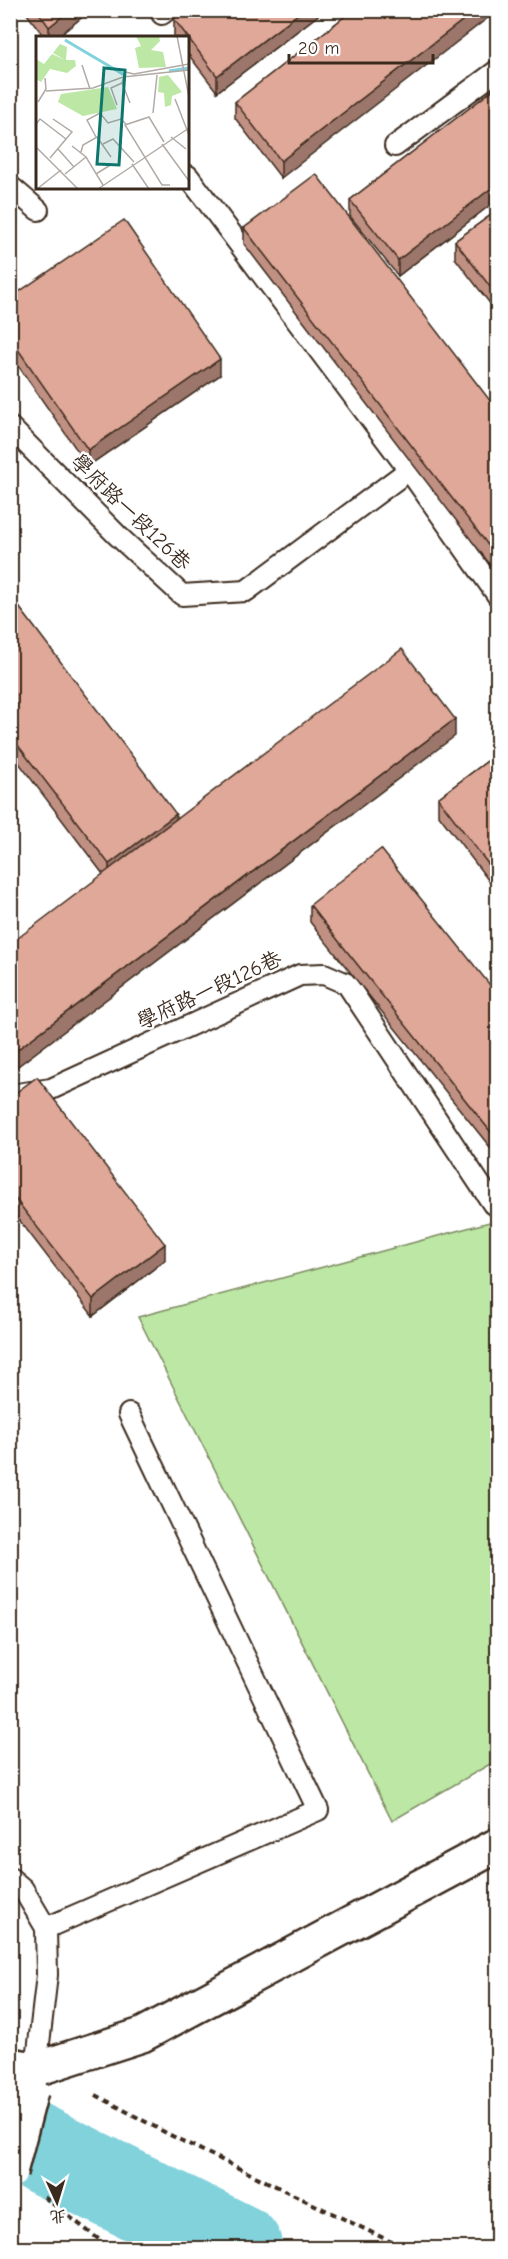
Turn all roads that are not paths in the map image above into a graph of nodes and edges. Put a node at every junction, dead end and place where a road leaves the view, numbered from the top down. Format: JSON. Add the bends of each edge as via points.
{"nodes":[{"id":1,"x":498,"y":70,"type":"edge"},
{"id":2,"x":395,"y":146,"type":"dead end"},
{"id":3,"x":189,"y":177,"type":"edge"},
{"id":4,"x":10,"y":186,"type":"edge"},
{"id":5,"x":38,"y":210,"type":"dead end"},
{"id":6,"x":10,"y":427,"type":"edge"},
{"id":7,"x":409,"y":470,"type":"junction"},
{"id":8,"x":498,"y":596,"type":"edge"},
{"id":9,"x":10,"y":1095,"type":"edge"},
{"id":10,"x":498,"y":1205,"type":"edge"},
{"id":11,"x":129,"y":1414,"type":"dead end"},
{"id":12,"x":498,"y":1845,"type":"edge"},
{"id":13,"x":10,"y":1878,"type":"edge"},
{"id":14,"x":46,"y":1928,"type":"junction"},
{"id":15,"x":26,"y":2075,"type":"edge"},
{"id":16,"x":10,"y":2172,"type":"edge"}],
"edges":[{"from":1,"to":2,"type":"lane"},
{"from":3,"to":7,"type":"lane"},
{"from":4,"to":5,"type":"lane"},
{"from":6,"to":7,"type":"lane","name":"學府路一段126巷","via":[[118,537],[182,595],[246,591]]},
{"from":7,"to":8,"type":"lane"},
{"from":9,"to":10,"type":"lane","name":"學府路一段126巷","via":[[51,1089],[300,975],[324,974],[347,984],[493,1204]]},
{"from":11,"to":14,"type":"lane","via":[[318,1810]]},
{"from":12,"to":15,"type":"street","via":[[142,2035]]},
{"from":13,"to":14,"type":"lane","via":[[23,1889]]},
{"from":14,"to":15,"type":"lane","via":[[47,1975]]},
{"from":15,"to":16,"type":"street","bridge":true}]}
